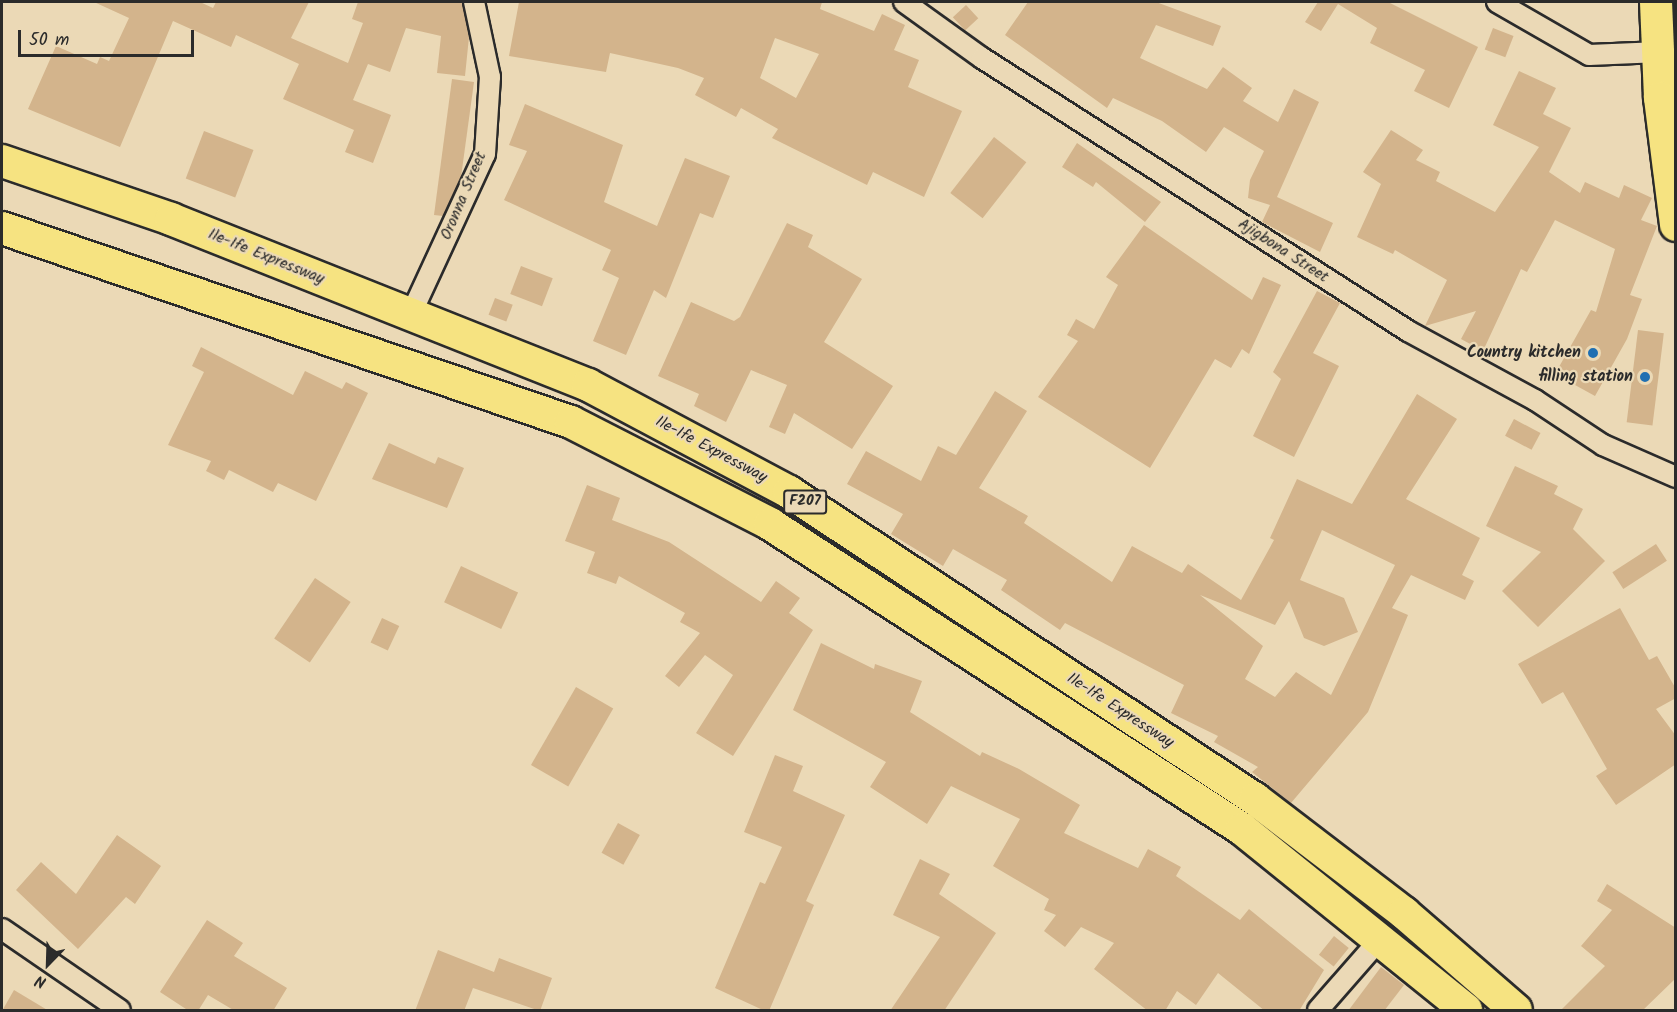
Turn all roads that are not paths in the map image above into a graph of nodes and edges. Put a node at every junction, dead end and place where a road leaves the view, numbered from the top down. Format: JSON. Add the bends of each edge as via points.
{"nodes":[{"id":1,"x":474,"y":2,"type":"edge"},
{"id":2,"x":904,"y":2,"type":"edge"},
{"id":3,"x":1497,"y":2,"type":"edge"},
{"id":4,"x":1656,"y":2,"type":"edge"},
{"id":5,"x":1660,"y":52,"type":"junction"},
{"id":6,"x":1668,"y":98,"type":"edge"},
{"id":7,"x":2,"y":161,"type":"edge"},
{"id":8,"x":1676,"y":225,"type":"edge"},
{"id":9,"x":2,"y":228,"type":"edge"},
{"id":10,"x":411,"y":314,"type":"junction"},
{"id":11,"x":1676,"y":477,"type":"edge"},
{"id":12,"x":2,"y":929,"type":"edge"},
{"id":13,"x":1381,"y":938,"type":"junction"},
{"id":14,"x":120,"y":1011,"type":"edge"},
{"id":15,"x":1318,"y":1011,"type":"edge"},
{"id":16,"x":1467,"y":1011,"type":"edge"},
{"id":17,"x":1516,"y":1011,"type":"edge"}],
"edges":[{"from":1,"to":10,"type":"street","name":"Oronna Street","via":[[490,77],[485,154]]},
{"from":2,"to":11,"type":"street","name":"Ajigbona Street","via":[[982,58],[1408,331],[1535,400],[1603,445]]},
{"from":3,"to":5,"type":"street","via":[[1589,55]]},
{"from":4,"to":5,"type":"main road"},
{"from":5,"to":6,"type":"main road"},
{"from":6,"to":8,"type":"main road"},
{"from":7,"to":10,"type":"main road","name":"Ile-Ife Expressway","number":"F207","via":[[171,219]]},
{"from":9,"to":13,"type":"main road","name":"Ile-Ife Expressway","number":"F207","via":[[571,422],[770,524],[1242,830]]},
{"from":10,"to":17,"type":"main road","name":"Ile-Ife Expressway","number":"F207","via":[[588,385],[789,492],[1254,799],[1404,913]]},
{"from":12,"to":14,"type":"street"},
{"from":13,"to":15,"type":"street"},
{"from":13,"to":16,"type":"main road","name":"Ile-Ife Expressway","number":"F207"}]}
